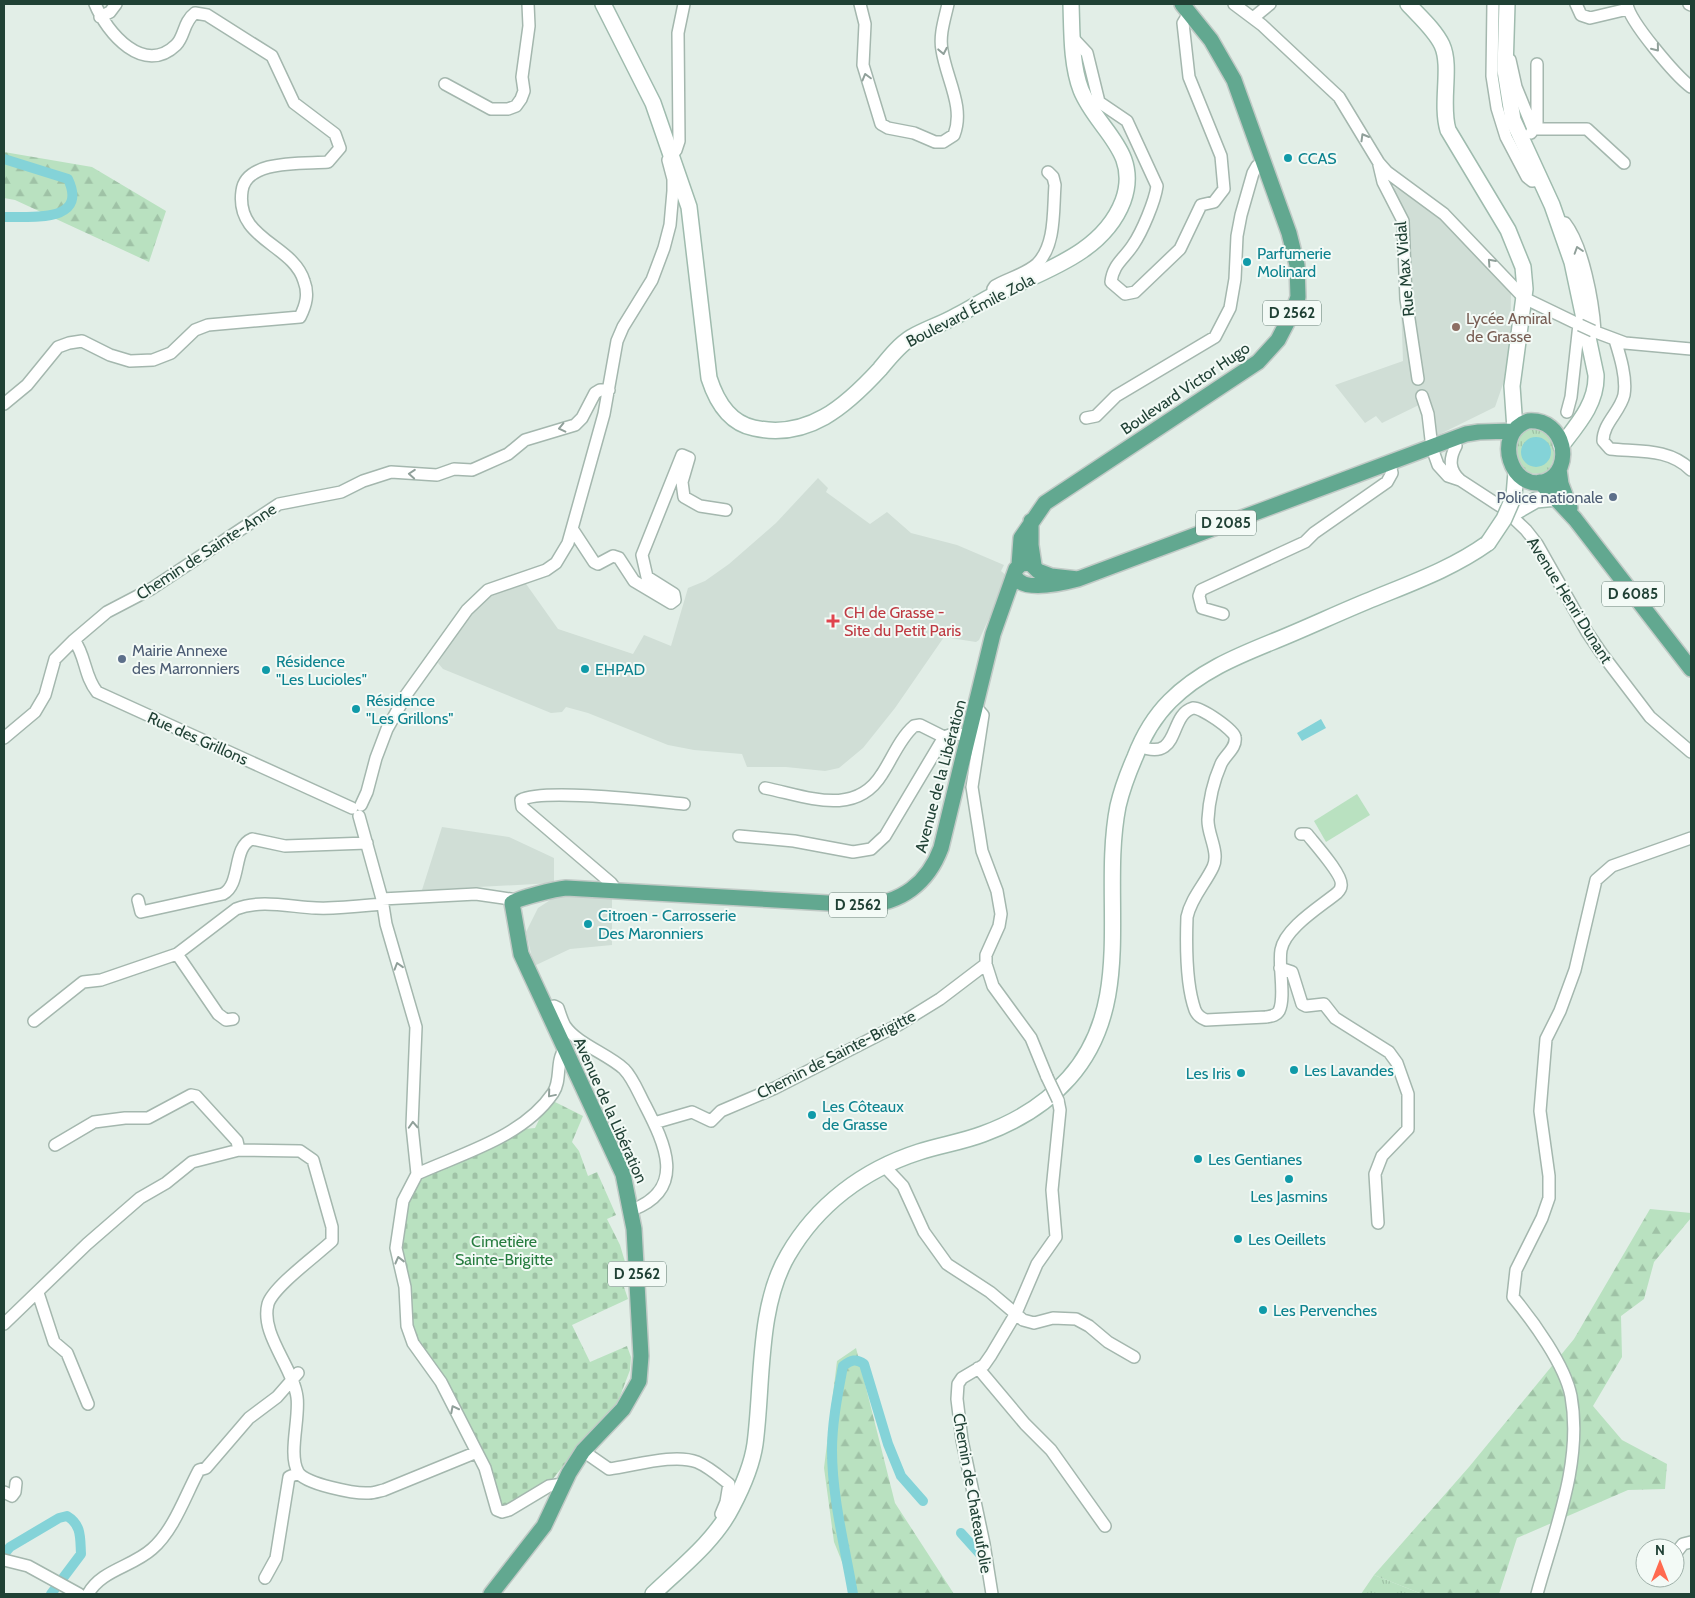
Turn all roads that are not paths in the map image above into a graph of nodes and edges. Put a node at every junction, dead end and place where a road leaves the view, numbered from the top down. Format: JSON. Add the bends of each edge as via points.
{"nodes":[{"id":1,"x":95,"y":4,"type":"edge"},
{"id":2,"x":116,"y":4,"type":"edge"},
{"id":3,"x":528,"y":4,"type":"edge"},
{"id":4,"x":603,"y":4,"type":"edge"},
{"id":5,"x":684,"y":4,"type":"edge"},
{"id":6,"x":860,"y":4,"type":"edge"},
{"id":7,"x":1071,"y":4,"type":"edge"},
{"id":8,"x":1234,"y":4,"type":"edge"},
{"id":9,"x":1270,"y":4,"type":"edge"},
{"id":10,"x":1408,"y":4,"type":"edge"},
{"id":11,"x":1493,"y":4,"type":"edge"},
{"id":12,"x":1507,"y":4,"type":"edge"},
{"id":13,"x":1576,"y":4,"type":"edge"},
{"id":14,"x":948,"y":5,"type":"edge"},
{"id":15,"x":1628,"y":6,"type":"edge"},
{"id":16,"x":1186,"y":8,"type":"edge"},
{"id":17,"x":1615,"y":9,"type":"edge"},
{"id":18,"x":100,"y":16,"type":"junction"},
{"id":19,"x":1253,"y":18,"type":"junction"},
{"id":20,"x":1072,"y":37,"type":"junction"},
{"id":21,"x":1505,"y":40,"type":"junction"},
{"id":22,"x":1537,"y":64,"type":"dead end"},
{"id":23,"x":445,"y":84,"type":"dead end"},
{"id":24,"x":1691,"y":87,"type":"edge"},
{"id":25,"x":1533,"y":129,"type":"junction"},
{"id":26,"x":1523,"y":144,"type":"junction"},
{"id":27,"x":671,"y":155,"type":"junction"},
{"id":28,"x":1264,"y":163,"type":"junction"},
{"id":29,"x":1379,"y":164,"type":"junction"},
{"id":30,"x":1624,"y":164,"type":"dead end"},
{"id":31,"x":1048,"y":172,"type":"dead end"},
{"id":32,"x":1540,"y":180,"type":"junction"},
{"id":33,"x":1558,"y":222,"type":"junction"},
{"id":34,"x":995,"y":294,"type":"junction"},
{"id":35,"x":1524,"y":298,"type":"junction"},
{"id":36,"x":1578,"y":327,"type":"junction"},
{"id":37,"x":1594,"y":331,"type":"junction"},
{"id":38,"x":1615,"y":340,"type":"junction"},
{"id":39,"x":1691,"y":349,"type":"edge"},
{"id":40,"x":1418,"y":379,"type":"dead end"},
{"id":41,"x":609,"y":390,"type":"junction"},
{"id":42,"x":1513,"y":395,"type":"junction"},
{"id":43,"x":1422,"y":396,"type":"dead end"},
{"id":44,"x":4,"y":404,"type":"edge"},
{"id":45,"x":1574,"y":415,"type":"junction"},
{"id":46,"x":1086,"y":418,"type":"dead end"},
{"id":47,"x":1536,"y":421,"type":"junction"},
{"id":48,"x":1551,"y":426,"type":"junction"},
{"id":49,"x":1514,"y":430,"type":"junction"},
{"id":50,"x":1456,"y":446,"type":"junction"},
{"id":51,"x":1562,"y":446,"type":"junction"},
{"id":52,"x":1432,"y":450,"type":"junction"},
{"id":53,"x":1508,"y":452,"type":"junction"},
{"id":54,"x":1390,"y":464,"type":"junction"},
{"id":55,"x":1559,"y":469,"type":"junction"},
{"id":56,"x":1691,"y":470,"type":"edge"},
{"id":57,"x":1516,"y":472,"type":"junction"},
{"id":58,"x":1460,"y":480,"type":"junction"},
{"id":59,"x":1538,"y":482,"type":"junction"},
{"id":60,"x":1557,"y":498,"type":"junction"},
{"id":61,"x":1520,"y":502,"type":"junction"},
{"id":62,"x":726,"y":510,"type":"dead end"},
{"id":63,"x":1575,"y":519,"type":"junction"},
{"id":64,"x":572,"y":530,"type":"junction"},
{"id":65,"x":1028,"y":574,"type":"junction"},
{"id":66,"x":1223,"y":614,"type":"dead end"},
{"id":67,"x":74,"y":640,"type":"junction"},
{"id":68,"x":1691,"y":670,"type":"edge"},
{"id":69,"x":976,"y":707,"type":"junction"},
{"id":70,"x":970,"y":735,"type":"junction"},
{"id":71,"x":944,"y":737,"type":"junction"},
{"id":72,"x":4,"y":738,"type":"edge"},
{"id":73,"x":1139,"y":746,"type":"junction"},
{"id":74,"x":1691,"y":752,"type":"edge"},
{"id":75,"x":766,"y":788,"type":"dead end"},
{"id":76,"x":684,"y":804,"type":"dead end"},
{"id":77,"x":357,"y":810,"type":"junction"},
{"id":78,"x":1301,"y":834,"type":"dead end"},
{"id":79,"x":739,"y":836,"type":"dead end"},
{"id":80,"x":1691,"y":838,"type":"edge"},
{"id":81,"x":367,"y":843,"type":"junction"},
{"id":82,"x":616,"y":891,"type":"junction"},
{"id":83,"x":138,"y":900,"type":"dead end"},
{"id":84,"x":382,"y":901,"type":"junction"},
{"id":85,"x":517,"y":905,"type":"junction"},
{"id":86,"x":177,"y":954,"type":"junction"},
{"id":87,"x":986,"y":964,"type":"junction"},
{"id":88,"x":1280,"y":968,"type":"junction"},
{"id":89,"x":546,"y":1009,"type":"junction"},
{"id":90,"x":233,"y":1019,"type":"dead end"},
{"id":91,"x":34,"y":1021,"type":"dead end"},
{"id":92,"x":565,"y":1049,"type":"junction"},
{"id":93,"x":654,"y":1122,"type":"junction"},
{"id":94,"x":55,"y":1145,"type":"dead end"},
{"id":95,"x":239,"y":1150,"type":"junction"},
{"id":96,"x":885,"y":1166,"type":"junction"},
{"id":97,"x":416,"y":1174,"type":"junction"},
{"id":98,"x":632,"y":1210,"type":"junction"},
{"id":99,"x":1378,"y":1223,"type":"dead end"},
{"id":100,"x":38,"y":1293,"type":"junction"},
{"id":101,"x":1016,"y":1312,"type":"junction"},
{"id":102,"x":4,"y":1324,"type":"edge"},
{"id":103,"x":1134,"y":1357,"type":"dead end"},
{"id":104,"x":978,"y":1368,"type":"junction"},
{"id":105,"x":295,"y":1376,"type":"junction"},
{"id":106,"x":88,"y":1404,"type":"dead end"},
{"id":107,"x":583,"y":1451,"type":"junction"},
{"id":108,"x":477,"y":1452,"type":"junction"},
{"id":109,"x":298,"y":1473,"type":"junction"},
{"id":110,"x":16,"y":1483,"type":"dead end"},
{"id":111,"x":563,"y":1484,"type":"junction"},
{"id":112,"x":4,"y":1492,"type":"edge"},
{"id":113,"x":1105,"y":1526,"type":"dead end"},
{"id":114,"x":710,"y":1536,"type":"junction"},
{"id":115,"x":4,"y":1560,"type":"edge"},
{"id":116,"x":264,"y":1578,"type":"dead end"},
{"id":117,"x":82,"y":1594,"type":"edge"},
{"id":118,"x":490,"y":1594,"type":"edge"},
{"id":119,"x":652,"y":1594,"type":"edge"},
{"id":120,"x":992,"y":1594,"type":"edge"},
{"id":121,"x":1537,"y":1594,"type":"edge"}],
"edges":[{"from":1,"to":18,"type":"street"},
{"from":2,"to":18,"type":"street","via":[[110,12]]},
{"from":3,"to":23,"type":"street","via":[[529,26],[522,77],[524,91],[516,106],[491,109]]},
{"from":4,"to":27,"type":"main road","name":"Boulevard Émile Zola","via":[[653,103]]},
{"from":5,"to":27,"type":"street","via":[[678,33],[679,141]]},
{"from":14,"to":6,"type":"street","one_way":true,"via":[[941,42],[958,119],[954,135],[943,142],[935,142],[881,124],[863,65],[865,24]]},
{"from":7,"to":20,"type":"main road","name":"Boulevard Émile Zola"},
{"from":8,"to":19,"type":"street"},
{"from":9,"to":19,"type":"street"},
{"from":10,"to":35,"type":"main road","via":[[1442,44],[1445,62],[1444,117],[1448,130],[1508,230],[1523,267]]},
{"from":11,"to":32,"type":"street","via":[[1492,76],[1500,122],[1527,177]]},
{"from":12,"to":21,"type":"main road"},
{"from":13,"to":17,"type":"street","via":[[1581,15],[1590,18]]},
{"from":15,"to":17,"type":"street"},
{"from":15,"to":24,"type":"street","one_way":true,"via":[[1654,46]]},
{"from":16,"to":20,"type":"street","via":[[1183,23],[1189,77],[1221,156],[1224,189],[1214,202],[1201,205],[1180,249],[1135,292],[1125,294],[1112,282],[1113,270],[1135,244],[1157,186],[1127,121],[1099,102],[1087,53]]},
{"from":16,"to":28,"type":"main road","name":"Boulevard Victor Hugo","number":"D 2562","via":[[1227,66]]},
{"from":18,"to":44,"type":"street","via":[[120,41],[140,55],[153,57],[168,52],[178,43],[187,19],[195,13],[206,15],[272,56],[294,102],[335,134],[340,148],[328,162],[262,168],[247,179],[242,189],[242,212],[247,222],[304,279],[306,306],[300,317],[195,330],[171,353],[153,360],[130,361],[82,341],[69,343],[58,347],[27,384]]},
{"from":29,"to":19,"type":"street","one_way":true,"via":[[1339,97]]},
{"from":20,"to":34,"type":"main road","name":"Boulevard Émile Zola","via":[[1080,88],[1117,142],[1124,157],[1127,187],[1116,216],[1084,249],[1048,271]]},
{"from":21,"to":25,"type":"street","via":[[1516,87]]},
{"from":21,"to":26,"type":"main road","via":[[1507,95]]},
{"from":22,"to":25,"type":"street","via":[[1537,122]]},
{"from":25,"to":26,"type":"street"},
{"from":25,"to":30,"type":"street","via":[[1587,129]]},
{"from":26,"to":32,"type":"main road"},
{"from":27,"to":34,"type":"main road","name":"Boulevard Émile Zola","via":[[690,217],[714,393],[733,418],[748,427],[778,432],[810,425],[855,395],[911,338]]},
{"from":27,"to":41,"type":"street","via":[[668,160],[673,191],[664,248],[652,280],[617,341]]},
{"from":28,"to":46,"type":"street","via":[[1253,173],[1237,236],[1230,308],[1214,337],[1116,396],[1096,416]]},
{"from":28,"to":65,"type":"main road","name":"Boulevard Victor Hugo","number":"D 2562","via":[[1291,239],[1299,279],[1298,298],[1278,340],[1258,362],[1045,503],[1031,520]]},
{"from":35,"to":29,"type":"street","one_way":true,"via":[[1444,214]]},
{"from":29,"to":40,"type":"street","name":"Rue Max Vidal","via":[[1383,182],[1403,221],[1406,299]]},
{"from":31,"to":34,"type":"street","via":[[1054,177],[1055,185],[1050,240],[1044,254],[1036,265],[995,286]]},
{"from":32,"to":33,"type":"main road"},
{"from":37,"to":33,"type":"street","one_way":true,"via":[[1592,301],[1580,256],[1570,230],[1565,223]]},
{"from":33,"to":45,"type":"main road","via":[[1572,262],[1596,375],[1594,397],[1589,408]]},
{"from":35,"to":36,"type":"street"},
{"from":35,"to":42,"type":"main road"},
{"from":36,"to":37,"type":"street","bridge":true},
{"from":36,"to":45,"type":"street","via":[[1571,397]]},
{"from":37,"to":38,"type":"street"},
{"from":38,"to":39,"type":"street"},
{"from":38,"to":56,"type":"street","via":[[1624,379],[1624,395],[1604,430],[1603,441],[1610,449],[1629,448],[1669,456]]},
{"from":41,"to":64,"type":"street"},
{"from":41,"to":67,"type":"street","name":"Chemin de Sainte-Anne","one_way":true,"via":[[595,393],[575,425],[525,440],[508,454],[472,470],[454,469],[437,476],[391,472],[341,492],[279,504],[151,589],[107,612]]},
{"from":42,"to":47,"type":"main road"},
{"from":42,"to":49,"type":"main road"},
{"from":43,"to":52,"type":"street","via":[[1428,414]]},
{"from":45,"to":48,"type":"main road","via":[[1563,425]]},
{"from":45,"to":51,"type":"main road"},
{"from":47,"to":48,"type":"main road"},
{"from":47,"to":49,"type":"main road","via":[[1522,423]]},
{"from":48,"to":51,"type":"main road"},
{"from":49,"to":52,"type":"main road","number":"D 2085","via":[[1473,433]]},
{"from":49,"to":53,"type":"main road"},
{"from":50,"to":52,"type":"main road","number":"D 2085"},
{"from":50,"to":53,"type":"main road","number":"D 2085","via":[[1489,441]]},
{"from":50,"to":58,"type":"street","via":[[1450,464]]},
{"from":51,"to":55,"type":"main road"},
{"from":52,"to":54,"type":"main road","number":"D 2085"},
{"from":52,"to":58,"type":"street","name":"Avenue Henri Dunant","via":[[1442,471]]},
{"from":53,"to":57,"type":"main road"},
{"from":54,"to":65,"type":"main road","number":"D 2085","via":[[1078,578],[1055,584]]},
{"from":54,"to":66,"type":"street","via":[[1392,473],[1388,482],[1305,542],[1201,590],[1202,608]]},
{"from":55,"to":59,"type":"main road","via":[[1552,478]]},
{"from":55,"to":63,"type":"main road","number":"D 6085","via":[[1561,484]]},
{"from":57,"to":59,"type":"main road","via":[[1525,479]]},
{"from":57,"to":61,"type":"main road"},
{"from":58,"to":74,"type":"street","name":"Avenue Henri Dunant","via":[[1503,508],[1526,530],[1602,654],[1650,717]]},
{"from":59,"to":60,"type":"main road","number":"D 6085"},
{"from":59,"to":61,"type":"main road"},
{"from":60,"to":61,"type":"main road"},
{"from":60,"to":63,"type":"main road","number":"D 6085"},
{"from":61,"to":73,"type":"main road","bridge":true,"via":[[1506,528],[1488,543],[1437,573],[1217,666],[1170,701]]},
{"from":62,"to":64,"type":"street","via":[[700,506],[684,497],[682,482],[689,458],[682,455],[642,555],[648,577],[674,594],[675,600],[671,603],[634,581],[619,558],[613,556],[598,564],[594,562]]},
{"from":63,"to":68,"type":"main road","number":"D 6085"},
{"from":64,"to":77,"type":"street","via":[[556,563],[524,579],[488,590],[467,610],[406,695],[382,742],[367,792]]},
{"from":65,"to":69,"type":"main road","name":"Avenue de la Libération","number":"D 2562","via":[[997,620]]},
{"from":67,"to":72,"type":"street","name":"Chemin de Sainte-Anne","via":[[56,659],[45,695],[35,712]]},
{"from":67,"to":77,"type":"street","name":"Rue des Grillons","via":[[81,651],[90,683],[97,692]]},
{"from":69,"to":70,"type":"main road","name":"Avenue de la Libération","number":"D 2562"},
{"from":69,"to":87,"type":"street","via":[[984,715],[972,787],[982,851],[997,891],[1001,914],[986,955]]},
{"from":70,"to":71,"type":"street"},
{"from":70,"to":82,"type":"main road","name":"Avenue de la Libération","number":"D 2562","via":[[935,863],[917,886],[899,898],[863,905]]},
{"from":71,"to":75,"type":"street","via":[[914,726],[876,784],[856,798],[837,803]]},
{"from":71,"to":79,"type":"street","via":[[885,836],[871,849],[853,852],[794,840]]},
{"from":73,"to":88,"type":"street","via":[[1151,750],[1164,748],[1183,716],[1192,708],[1199,708],[1232,730],[1235,737],[1234,746],[1222,763],[1212,790],[1208,818],[1216,858],[1214,866],[1186,917],[1189,976],[1200,1017],[1206,1020],[1274,1016],[1279,1012],[1281,1003]]},
{"from":73,"to":96,"type":"main road","via":[[1118,807],[1111,972],[1106,1011],[1096,1039],[1072,1076],[1050,1098],[1020,1118],[982,1135],[917,1152]]},
{"from":76,"to":82,"type":"street","via":[[609,797],[545,796],[521,800],[522,807],[611,883]]},
{"from":77,"to":81,"type":"street"},
{"from":78,"to":88,"type":"street","via":[[1307,834],[1341,879],[1341,886],[1285,938]]},
{"from":80,"to":121,"type":"street","via":[[1612,866],[1596,880],[1574,970],[1546,1039],[1540,1111],[1549,1198],[1516,1270],[1514,1297],[1553,1353],[1571,1395],[1573,1440],[1572,1464]]},
{"from":81,"to":83,"type":"street","via":[[284,846],[252,839],[244,844],[230,889],[223,894],[141,912]]},
{"from":81,"to":84,"type":"street"},
{"from":82,"to":85,"type":"main road","name":"Avenue de la Libération","number":"D 2562","via":[[566,888],[541,893]]},
{"from":84,"to":85,"type":"street","via":[[476,894]]},
{"from":84,"to":86,"type":"street","via":[[318,908],[243,906]]},
{"from":97,"to":84,"type":"street","one_way":true,"via":[[412,1126],[416,1027]]},
{"from":85,"to":89,"type":"main road","name":"Avenue de la Libération","number":"D 2562","via":[[522,954]]},
{"from":86,"to":90,"type":"street","via":[[218,1014],[226,1020]]},
{"from":86,"to":91,"type":"street","via":[[100,980],[83,982]]},
{"from":87,"to":93,"type":"street","name":"Chemin de Sainte-Brigitte","via":[[940,999],[898,1025],[775,1088],[721,1110],[711,1121],[692,1112]]},
{"from":87,"to":101,"type":"street","name":"Chemin de Chateaufolie","bridge":true,"via":[[993,986],[1031,1038],[1060,1110],[1052,1190],[1056,1237],[1037,1264]]},
{"from":88,"to":99,"type":"street","via":[[1292,972],[1302,1004],[1324,1004],[1335,1018],[1389,1052],[1403,1078],[1408,1094],[1408,1129],[1382,1156],[1375,1174]]},
{"from":89,"to":92,"type":"main road","name":"Avenue de la Libération","number":"D 2562"},
{"from":89,"to":93,"type":"street","via":[[558,1008],[566,1026],[574,1034],[623,1068]]},
{"from":92,"to":97,"type":"street","one_way":true,"via":[[560,1057],[553,1094],[530,1118],[508,1133]]},
{"from":92,"to":98,"type":"main road","name":"Avenue de la Libération","number":"D 2562","via":[[623,1174]]},
{"from":93,"to":98,"type":"street","via":[[666,1151],[667,1172],[660,1191],[646,1204]]},
{"from":94,"to":95,"type":"street","via":[[94,1122],[148,1118],[191,1095],[196,1096],[237,1141]]},
{"from":95,"to":100,"type":"street","via":[[192,1162],[140,1198],[86,1244]]},
{"from":95,"to":105,"type":"street","via":[[300,1152],[313,1160],[332,1227],[332,1241],[276,1290],[268,1303],[266,1317],[269,1329]]},
{"from":96,"to":101,"type":"street","via":[[903,1186],[924,1232],[947,1264]]},
{"from":96,"to":114,"type":"main road","via":[[841,1191],[814,1217],[778,1273],[772,1292],[761,1367],[754,1448],[732,1509]]},
{"from":108,"to":97,"type":"street","one_way":true,"via":[[441,1382],[413,1343],[407,1326],[405,1286],[396,1248],[403,1201]]},
{"from":98,"to":107,"type":"main road","name":"Avenue de la Libération","number":"D 2562","via":[[640,1323],[640,1376],[626,1404]]},
{"from":100,"to":102,"type":"street"},
{"from":100,"to":106,"type":"street","via":[[54,1342],[67,1353]]},
{"from":101,"to":103,"type":"street","via":[[1023,1320],[1034,1323],[1053,1318],[1076,1319]]},
{"from":101,"to":104,"type":"street","name":"Chemin de Chateaufolie","via":[[991,1355]]},
{"from":104,"to":113,"type":"street","via":[[1051,1450]]},
{"from":104,"to":120,"type":"street","name":"Chemin de Chateaufolie","via":[[962,1378],[958,1384],[957,1399]]},
{"from":105,"to":109,"type":"street","via":[[295,1460]]},
{"from":105,"to":117,"type":"street","via":[[277,1397],[249,1418],[206,1468],[199,1470],[168,1532],[152,1550],[94,1583]]},
{"from":107,"to":111,"type":"main road","name":"Avenue de la Libération","number":"D 2562"},
{"from":107,"to":114,"type":"street","via":[[609,1469],[660,1459],[696,1461],[712,1470],[729,1484],[726,1502]]},
{"from":108,"to":109,"type":"street","via":[[384,1490],[369,1493],[306,1480]]},
{"from":108,"to":111,"type":"street","via":[[485,1468],[494,1504],[502,1512],[533,1498],[549,1486]]},
{"from":109,"to":116,"type":"street","via":[[289,1477],[276,1558]]},
{"from":110,"to":112,"type":"street","via":[[12,1496]]},
{"from":111,"to":118,"type":"main road","name":"Avenue de la Libération","number":"D 2562","via":[[544,1526]]},
{"from":114,"to":119,"type":"main road"},
{"from":115,"to":117,"type":"street","via":[[28,1566]]}]}
